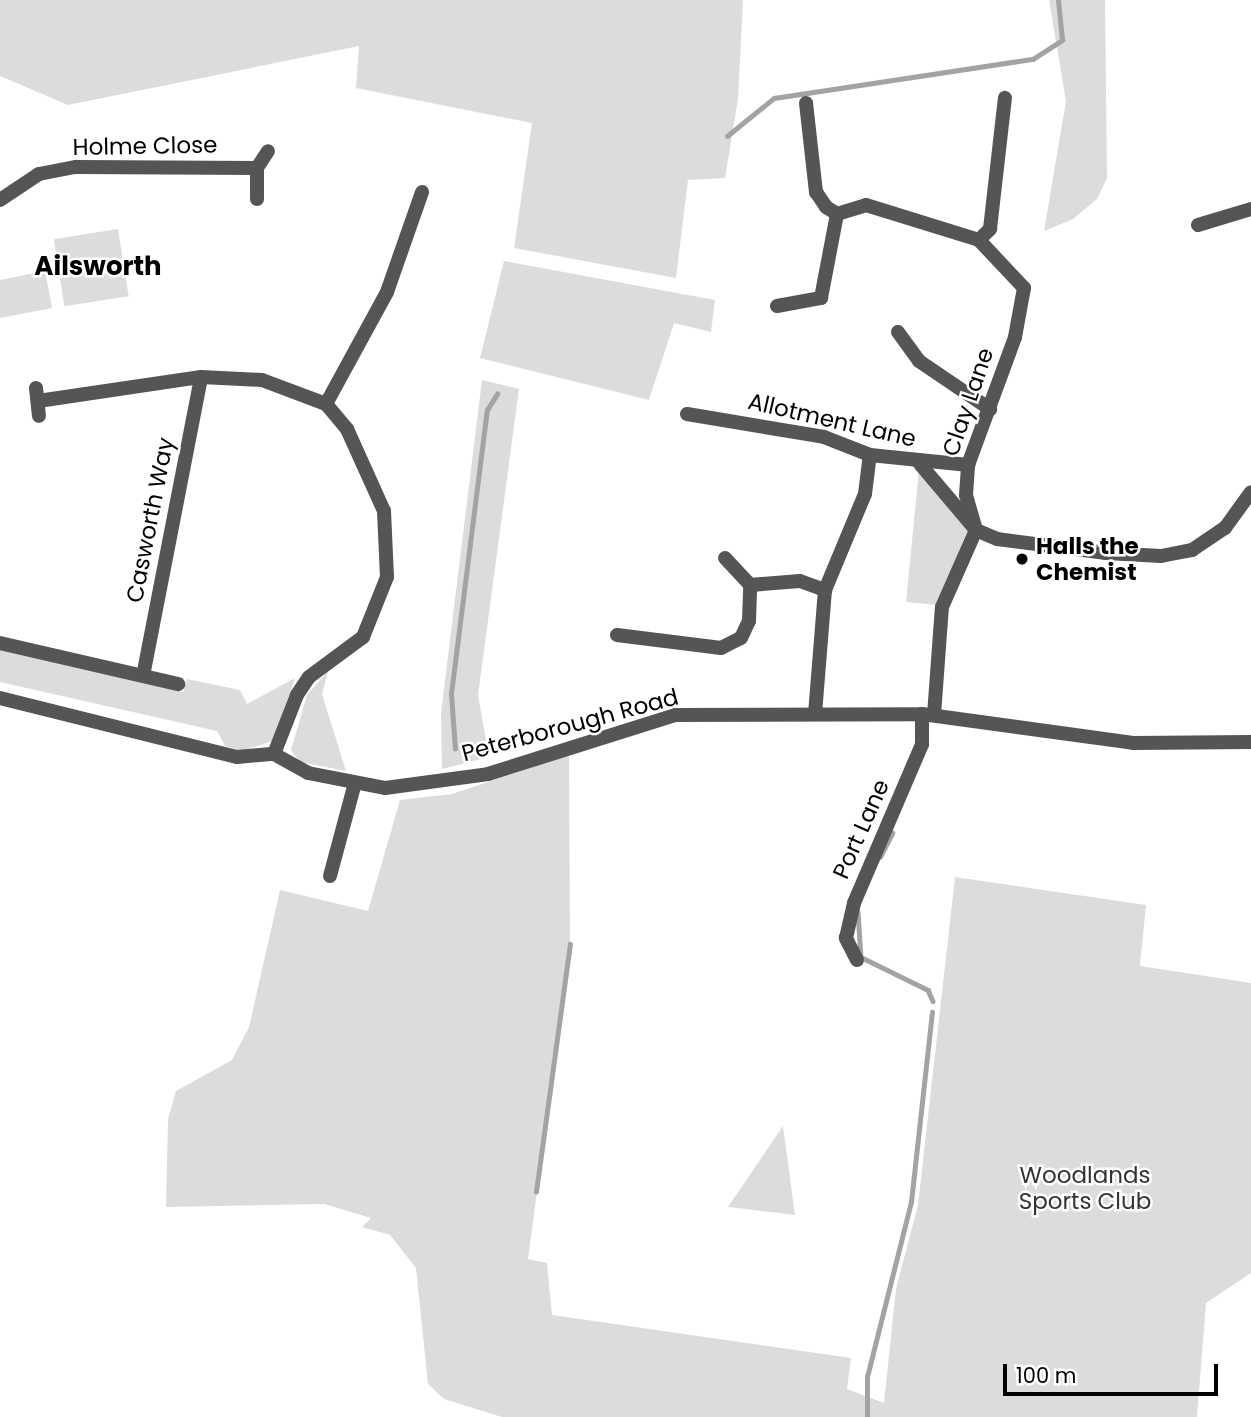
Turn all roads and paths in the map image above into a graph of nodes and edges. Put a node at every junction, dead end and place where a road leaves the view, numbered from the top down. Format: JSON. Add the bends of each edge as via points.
{"nodes":[{"id":1,"x":1005,"y":98,"type":"dead end"},
{"id":2,"x":806,"y":103,"type":"dead end"},
{"id":3,"x":268,"y":151,"type":"dead end"},
{"id":4,"x":257,"y":168,"type":"junction"},
{"id":5,"x":422,"y":192,"type":"dead end"},
{"id":6,"x":257,"y":199,"type":"dead end"},
{"id":7,"x":0,"y":200,"type":"edge"},
{"id":8,"x":1251,"y":209,"type":"edge"},
{"id":9,"x":837,"y":214,"type":"junction"},
{"id":10,"x":1198,"y":225,"type":"dead end"},
{"id":11,"x":979,"y":240,"type":"junction"},
{"id":12,"x":777,"y":306,"type":"dead end"},
{"id":13,"x":898,"y":332,"type":"dead end"},
{"id":14,"x":201,"y":377,"type":"junction"},
{"id":15,"x":37,"y":402,"type":"dead end"},
{"id":16,"x":326,"y":404,"type":"junction"},
{"id":17,"x":990,"y":409,"type":"junction"},
{"id":18,"x":687,"y":414,"type":"dead end"},
{"id":19,"x":870,"y":455,"type":"junction"},
{"id":20,"x":920,"y":464,"type":"junction"},
{"id":21,"x":968,"y":465,"type":"junction"},
{"id":22,"x":1251,"y":492,"type":"edge"},
{"id":23,"x":976,"y":530,"type":"junction"},
{"id":24,"x":725,"y":558,"type":"dead end"},
{"id":25,"x":750,"y":585,"type":"junction"},
{"id":26,"x":825,"y":590,"type":"junction"},
{"id":27,"x":617,"y":635,"type":"dead end"},
{"id":28,"x":0,"y":643,"type":"edge"},
{"id":29,"x":144,"y":671,"type":"junction"},
{"id":30,"x":178,"y":684,"type":"dead end"},
{"id":31,"x":0,"y":698,"type":"edge"},
{"id":32,"x":815,"y":714,"type":"junction"},
{"id":33,"x":928,"y":715,"type":"junction"},
{"id":34,"x":1251,"y":742,"type":"edge"},
{"id":35,"x":274,"y":754,"type":"junction"},
{"id":36,"x":355,"y":783,"type":"junction"},
{"id":37,"x":330,"y":876,"type":"dead end"},
{"id":38,"x":857,"y":960,"type":"dead end"}],
"edges":[{"from":1,"to":11,"type":"street","via":[[990,229]]},
{"from":2,"to":9,"type":"street","via":[[816,192]]},
{"from":3,"to":4,"type":"street"},
{"from":4,"to":6,"type":"street"},
{"from":4,"to":7,"type":"street","name":"Holme Close","via":[[76,167],[38,174]]},
{"from":5,"to":16,"type":"street","via":[[387,292]]},
{"from":8,"to":10,"type":"street"},
{"from":9,"to":11,"type":"street","via":[[866,205]]},
{"from":9,"to":12,"type":"street","via":[[821,298]]},
{"from":11,"to":17,"type":"street","name":"Clay Lane","via":[[1024,288]]},
{"from":13,"to":17,"type":"street","via":[[926,367]]},
{"from":14,"to":15,"type":"street"},
{"from":14,"to":16,"type":"street","via":[[262,380]]},
{"from":14,"to":29,"type":"street","name":"Casworth Way"},
{"from":16,"to":35,"type":"street","via":[[375,481],[390,547],[387,577],[363,637],[309,677],[297,695]]},
{"from":17,"to":21,"type":"street","name":"Clay Lane"},
{"from":18,"to":19,"type":"street","name":"Allotment Lane","via":[[824,438]]},
{"from":19,"to":20,"type":"street","name":"Allotment Lane"},
{"from":19,"to":26,"type":"street","via":[[865,494]]},
{"from":20,"to":21,"type":"street","name":"Allotment Lane"},
{"from":20,"to":23,"type":"street"},
{"from":21,"to":23,"type":"street","name":"Clay Lane","via":[[966,495]]},
{"from":22,"to":23,"type":"street","via":[[1210,541],[1161,556],[1044,547]]},
{"from":23,"to":33,"type":"street","name":"Port Lane","via":[[942,607]]},
{"from":24,"to":25,"type":"street"},
{"from":25,"to":26,"type":"street","via":[[800,581]]},
{"from":25,"to":27,"type":"street","via":[[749,621],[741,638],[721,648]]},
{"from":26,"to":32,"type":"street"},
{"from":28,"to":29,"type":"street"},
{"from":29,"to":30,"type":"street"},
{"from":31,"to":35,"type":"street","via":[[237,757]]},
{"from":32,"to":33,"type":"street","name":"Peterborough Road"},
{"from":32,"to":36,"type":"street","name":"Peterborough Road","via":[[675,715],[488,774],[428,785]]},
{"from":33,"to":34,"type":"street","name":"Peterborough Road","via":[[1133,743]]},
{"from":33,"to":38,"type":"street","name":"Port Lane","via":[[922,744],[854,903],[846,938]]},
{"from":35,"to":36,"type":"street","name":"Peterborough Road","via":[[288,766]]},
{"from":36,"to":37,"type":"street"}]}
